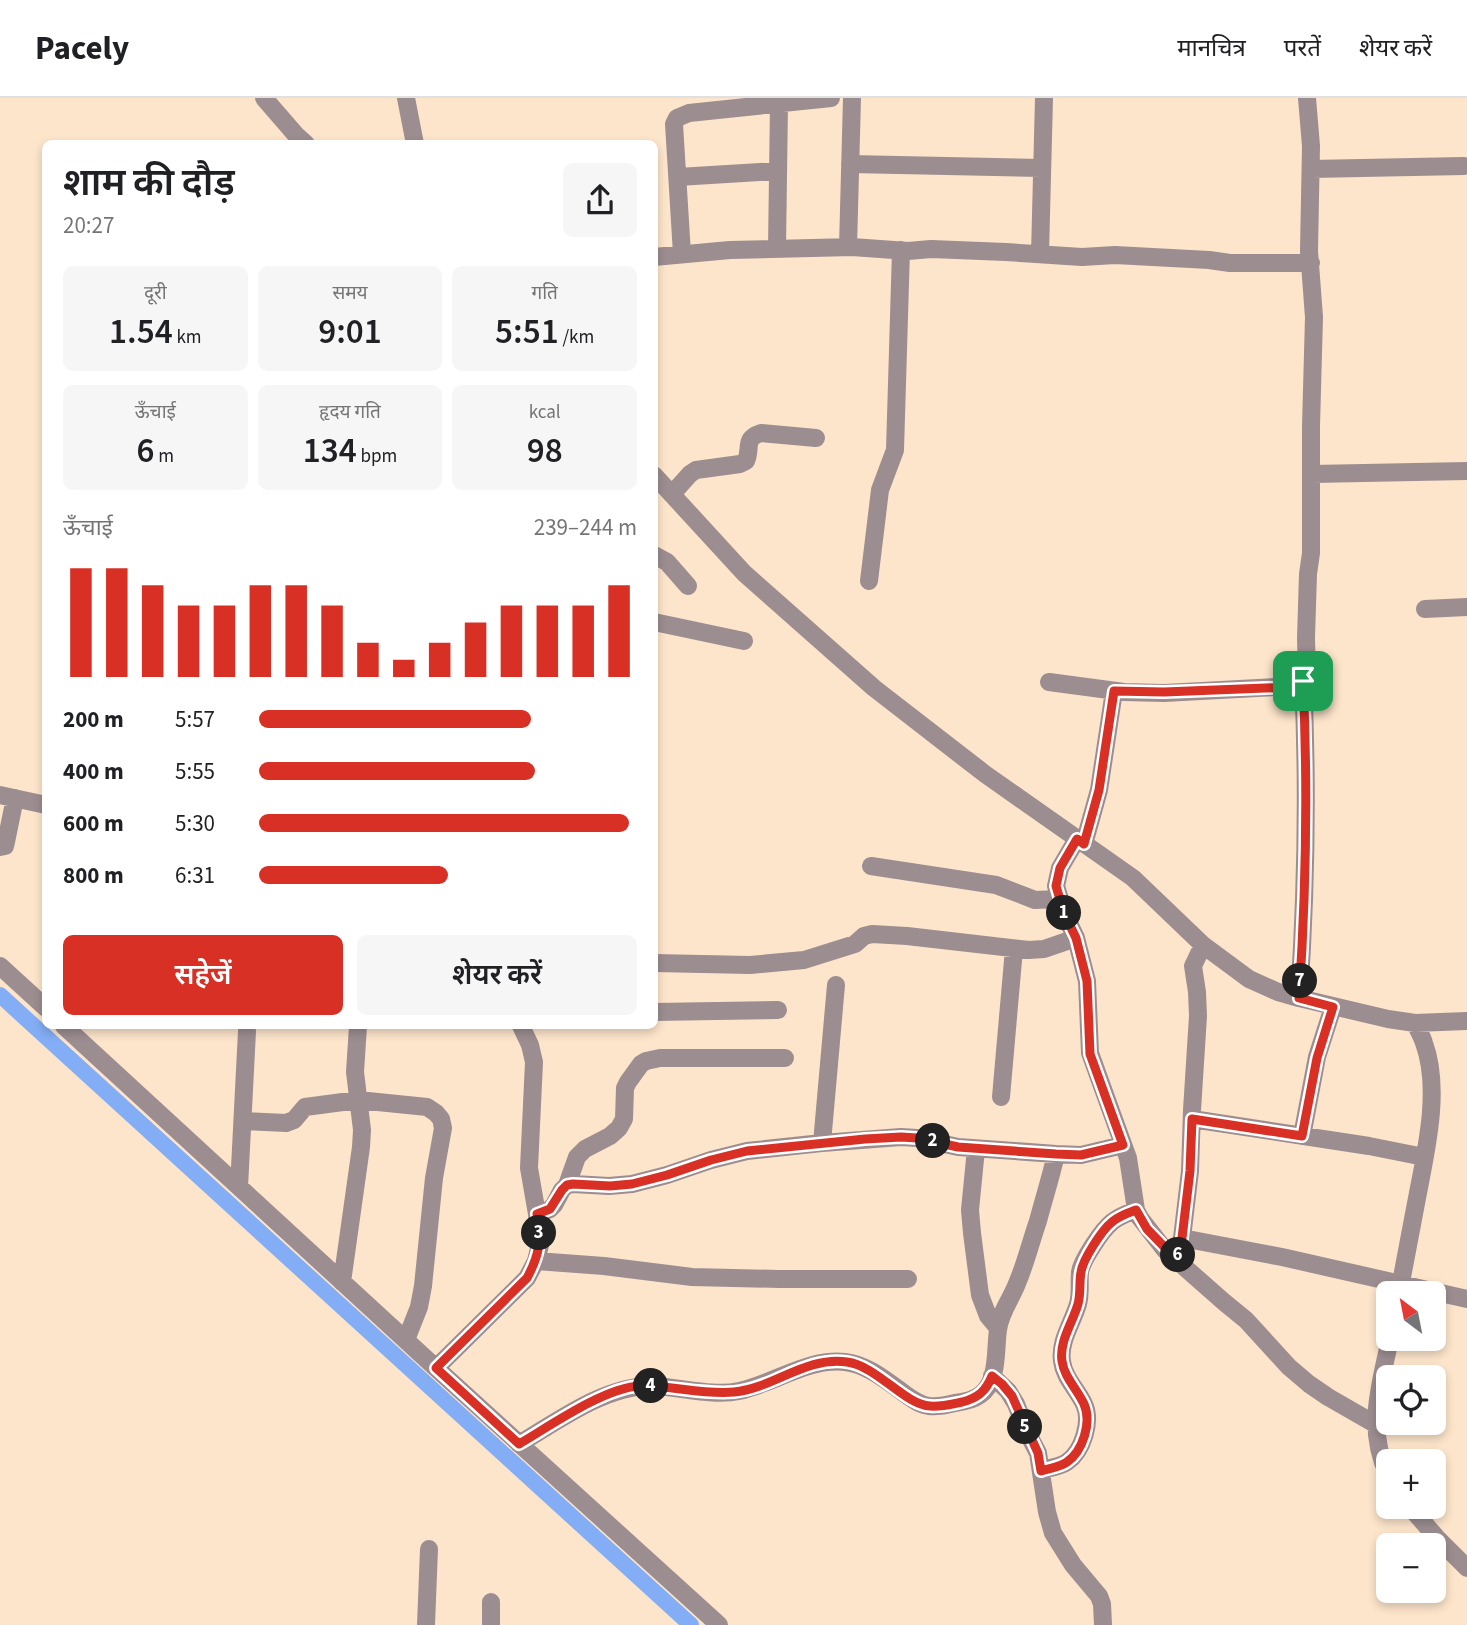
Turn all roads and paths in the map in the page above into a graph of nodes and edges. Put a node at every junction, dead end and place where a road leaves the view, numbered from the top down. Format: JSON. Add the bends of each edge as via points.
{"nodes":[{"id":1,"x":264,"y":98,"type":"edge"},
{"id":2,"x":406,"y":98,"type":"edge"},
{"id":3,"x":831,"y":98,"type":"edge"},
{"id":4,"x":852,"y":98,"type":"edge"},
{"id":5,"x":1044,"y":98,"type":"edge"},
{"id":6,"x":1307,"y":98,"type":"edge"},
{"id":7,"x":779,"y":104,"type":"junction"},
{"id":8,"x":298,"y":140,"type":"edge"},
{"id":9,"x":414,"y":140,"type":"edge"},
{"id":10,"x":850,"y":164,"type":"junction"},
{"id":11,"x":1464,"y":166,"type":"dead end"},
{"id":12,"x":1042,"y":168,"type":"junction"},
{"id":13,"x":1311,"y":169,"type":"junction"},
{"id":14,"x":778,"y":171,"type":"junction"},
{"id":15,"x":678,"y":177,"type":"junction"},
{"id":16,"x":848,"y":247,"type":"junction"},
{"id":17,"x":778,"y":248,"type":"junction"},
{"id":18,"x":901,"y":250,"type":"junction"},
{"id":19,"x":682,"y":254,"type":"junction"},
{"id":20,"x":1040,"y":254,"type":"junction"},
{"id":21,"x":658,"y":257,"type":"edge"},
{"id":22,"x":1311,"y":263,"type":"junction"},
{"id":23,"x":816,"y":438,"type":"dead end"},
{"id":24,"x":1467,"y":471,"type":"edge"},
{"id":25,"x":1312,"y":474,"type":"junction"},
{"id":26,"x":658,"y":479,"type":"edge"},
{"id":27,"x":672,"y":494,"type":"junction"},
{"id":28,"x":658,"y":557,"type":"edge"},
{"id":29,"x":869,"y":581,"type":"dead end"},
{"id":30,"x":688,"y":586,"type":"dead end"},
{"id":31,"x":1467,"y":607,"type":"edge"},
{"id":32,"x":1425,"y":609,"type":"dead end"},
{"id":33,"x":658,"y":623,"type":"edge"},
{"id":34,"x":744,"y":641,"type":"dead end"},
{"id":35,"x":1303,"y":681,"type":"junction"},
{"id":36,"x":1049,"y":682,"type":"dead end"},
{"id":37,"x":1114,"y":691,"type":"junction"},
{"id":38,"x":8,"y":797,"type":"edge"},
{"id":39,"x":42,"y":804,"type":"edge"},
{"id":40,"x":1081,"y":842,"type":"junction"},
{"id":41,"x":0,"y":847,"type":"edge"},
{"id":42,"x":871,"y":866,"type":"dead end"},
{"id":43,"x":1059,"y":899,"type":"junction"},
{"id":44,"x":1076,"y":938,"type":"junction"},
{"id":45,"x":1203,"y":945,"type":"junction"},
{"id":46,"x":1014,"y":949,"type":"junction"},
{"id":47,"x":658,"y":963,"type":"edge"},
{"id":48,"x":0,"y":966,"type":"edge"},
{"id":49,"x":836,"y":985,"type":"dead end"},
{"id":50,"x":1299,"y":998,"type":"junction"},
{"id":51,"x":42,"y":1004,"type":"edge"},
{"id":52,"x":1333,"y":1007,"type":"junction"},
{"id":53,"x":778,"y":1010,"type":"dead end"},
{"id":54,"x":658,"y":1012,"type":"edge"},
{"id":55,"x":1467,"y":1021,"type":"edge"},
{"id":56,"x":1415,"y":1023,"type":"junction"},
{"id":57,"x":67,"y":1029,"type":"edge"},
{"id":58,"x":358,"y":1029,"type":"edge"},
{"id":59,"x":522,"y":1029,"type":"edge"},
{"id":60,"x":247,"y":1031,"type":"dead end"},
{"id":61,"x":785,"y":1058,"type":"dead end"},
{"id":62,"x":1001,"y":1097,"type":"dead end"},
{"id":63,"x":358,"y":1100,"type":"junction"},
{"id":64,"x":1192,"y":1119,"type":"junction"},
{"id":65,"x":243,"y":1121,"type":"junction"},
{"id":66,"x":1302,"y":1136,"type":"junction"},
{"id":67,"x":822,"y":1143,"type":"junction"},
{"id":68,"x":1123,"y":1145,"type":"junction"},
{"id":69,"x":975,"y":1149,"type":"junction"},
{"id":70,"x":1056,"y":1154,"type":"junction"},
{"id":71,"x":1424,"y":1157,"type":"junction"},
{"id":72,"x":567,"y":1185,"type":"junction"},
{"id":73,"x":239,"y":1187,"type":"junction"},
{"id":74,"x":1136,"y":1210,"type":"junction"},
{"id":75,"x":537,"y":1214,"type":"junction"},
{"id":76,"x":1182,"y":1238,"type":"junction"},
{"id":77,"x":1176,"y":1259,"type":"junction"},
{"id":78,"x":536,"y":1261,"type":"junction"},
{"id":79,"x":908,"y":1279,"type":"dead end"},
{"id":80,"x":1401,"y":1281,"type":"edge"},
{"id":81,"x":342,"y":1282,"type":"junction"},
{"id":82,"x":1376,"y":1282,"type":"edge"},
{"id":83,"x":1446,"y":1296,"type":"edge"},
{"id":84,"x":1467,"y":1299,"type":"edge"},
{"id":85,"x":998,"y":1328,"type":"junction"},
{"id":86,"x":406,"y":1340,"type":"junction"},
{"id":87,"x":1388,"y":1351,"type":"edge"},
{"id":88,"x":436,"y":1368,"type":"junction"},
{"id":89,"x":992,"y":1376,"type":"junction"},
{"id":90,"x":1375,"y":1424,"type":"junction"},
{"id":91,"x":519,"y":1444,"type":"junction"},
{"id":92,"x":1379,"y":1449,"type":"edge"},
{"id":93,"x":1041,"y":1471,"type":"junction"},
{"id":94,"x":1420,"y":1519,"type":"edge"},
{"id":95,"x":429,"y":1549,"type":"dead end"},
{"id":96,"x":1467,"y":1568,"type":"edge"},
{"id":97,"x":491,"y":1602,"type":"dead end"},
{"id":98,"x":426,"y":1625,"type":"edge"},
{"id":99,"x":491,"y":1625,"type":"edge"},
{"id":100,"x":719,"y":1625,"type":"edge"},
{"id":101,"x":1103,"y":1625,"type":"edge"}],
"edges":[{"from":1,"to":8,"type":"street"},
{"from":2,"to":9,"type":"street"},
{"from":3,"to":7,"type":"street"},
{"from":4,"to":10,"type":"street"},
{"from":5,"to":12,"type":"street"},
{"from":6,"to":13,"type":"street"},
{"from":7,"to":14,"type":"street"},
{"from":7,"to":15,"type":"street","via":[[677,118]]},
{"from":10,"to":12,"type":"street"},
{"from":10,"to":16,"type":"street"},
{"from":11,"to":13,"type":"street"},
{"from":12,"to":20,"type":"street"},
{"from":13,"to":22,"type":"street"},
{"from":14,"to":15,"type":"street"},
{"from":14,"to":17,"type":"street"},
{"from":15,"to":19,"type":"street"},
{"from":16,"to":17,"type":"street"},
{"from":16,"to":18,"type":"street"},
{"from":17,"to":19,"type":"street"},
{"from":18,"to":20,"type":"street"},
{"from":18,"to":29,"type":"street","via":[[895,450],[880,490]]},
{"from":19,"to":21,"type":"street"},
{"from":20,"to":22,"type":"street"},
{"from":22,"to":25,"type":"street"},
{"from":23,"to":27,"type":"street","via":[[761,433],[749,440],[746,461],[696,470]]},
{"from":24,"to":25,"type":"street"},
{"from":25,"to":35,"type":"street","via":[[1307,675]]},
{"from":26,"to":27,"type":"street"},
{"from":27,"to":40,"type":"street","via":[[744,573],[874,688]]},
{"from":28,"to":30,"type":"street"},
{"from":31,"to":32,"type":"street"},
{"from":33,"to":34,"type":"street"},
{"from":35,"to":37,"type":"street","via":[[1294,687]]},
{"from":35,"to":50,"type":"street","via":[[1306,753]]},
{"from":36,"to":37,"type":"street"},
{"from":37,"to":40,"type":"street","via":[[1099,790]]},
{"from":38,"to":39,"type":"street"},
{"from":38,"to":41,"type":"street","via":[[6,842]]},
{"from":40,"to":43,"type":"street","via":[[1060,868]]},
{"from":40,"to":45,"type":"street","via":[[1133,878]]},
{"from":42,"to":43,"type":"street","via":[[996,885],[1035,900]]},
{"from":43,"to":44,"type":"street"},
{"from":44,"to":46,"type":"street","via":[[1044,949]]},
{"from":44,"to":68,"type":"street","via":[[1087,981],[1090,1054]]},
{"from":45,"to":50,"type":"street","via":[[1249,979]]},
{"from":45,"to":64,"type":"street","via":[[1193,966],[1198,1016]]},
{"from":46,"to":47,"type":"street","via":[[872,934],[804,960],[750,965]]},
{"from":46,"to":62,"type":"street"},
{"from":48,"to":51,"type":"street"},
{"from":49,"to":67,"type":"street"},
{"from":50,"to":52,"type":"street"},
{"from":52,"to":56,"type":"street"},
{"from":52,"to":66,"type":"street","via":[[1317,1058]]},
{"from":53,"to":54,"type":"street"},
{"from":55,"to":56,"type":"street"},
{"from":56,"to":71,"type":"street","via":[[1425,1044],[1430,1073]]},
{"from":57,"to":73,"type":"street"},
{"from":58,"to":63,"type":"street"},
{"from":59,"to":75,"type":"street","via":[[534,1062],[529,1168]]},
{"from":60,"to":65,"type":"street"},
{"from":61,"to":72,"type":"street","via":[[646,1060],[625,1088],[620,1128],[577,1157]]},
{"from":63,"to":65,"type":"street","via":[[305,1107],[286,1123]]},
{"from":63,"to":81,"type":"street","via":[[361,1147]]},
{"from":63,"to":86,"type":"street","via":[[427,1107],[441,1119],[443,1128],[424,1286]]},
{"from":64,"to":66,"type":"street"},
{"from":64,"to":76,"type":"street"},
{"from":65,"to":73,"type":"street"},
{"from":66,"to":71,"type":"street"},
{"from":67,"to":69,"type":"street","via":[[901,1137]]},
{"from":67,"to":72,"type":"street","via":[[747,1151],[632,1184]]},
{"from":68,"to":70,"type":"street","via":[[1081,1155]]},
{"from":68,"to":74,"type":"street"},
{"from":69,"to":70,"type":"street"},
{"from":69,"to":85,"type":"street","via":[[972,1233],[980,1295]]},
{"from":70,"to":85,"type":"street","via":[[1026,1261]]},
{"from":71,"to":80,"type":"street"},
{"from":72,"to":75,"type":"street","via":[[550,1209]]},
{"from":73,"to":81,"type":"street"},
{"from":74,"to":77,"type":"street"},
{"from":74,"to":93,"type":"street","via":[[1109,1225],[1083,1263],[1078,1304],[1061,1350],[1064,1370],[1087,1413],[1082,1444],[1063,1465]]},
{"from":75,"to":78,"type":"street","via":[[540,1245]]},
{"from":76,"to":77,"type":"street"},
{"from":76,"to":82,"type":"street","via":[[1282,1257]]},
{"from":77,"to":90,"type":"street","via":[[1309,1384]]},
{"from":78,"to":79,"type":"street","via":[[692,1277]]},
{"from":78,"to":88,"type":"street","via":[[527,1278]]},
{"from":81,"to":86,"type":"street"},
{"from":83,"to":84,"type":"street"},
{"from":85,"to":89,"type":"street"},
{"from":86,"to":88,"type":"street"},
{"from":87,"to":90,"type":"street"},
{"from":88,"to":91,"type":"street"},
{"from":89,"to":91,"type":"street","via":[[981,1395],[928,1406],[848,1362],[809,1365],[734,1392],[635,1387],[594,1401]]},
{"from":89,"to":93,"type":"street","via":[[1012,1396],[1038,1453]]},
{"from":90,"to":92,"type":"street"},
{"from":91,"to":100,"type":"street"},
{"from":93,"to":101,"type":"street","via":[[1053,1533],[1099,1596]]},
{"from":94,"to":96,"type":"street"},
{"from":95,"to":98,"type":"street"},
{"from":97,"to":99,"type":"street"}]}
